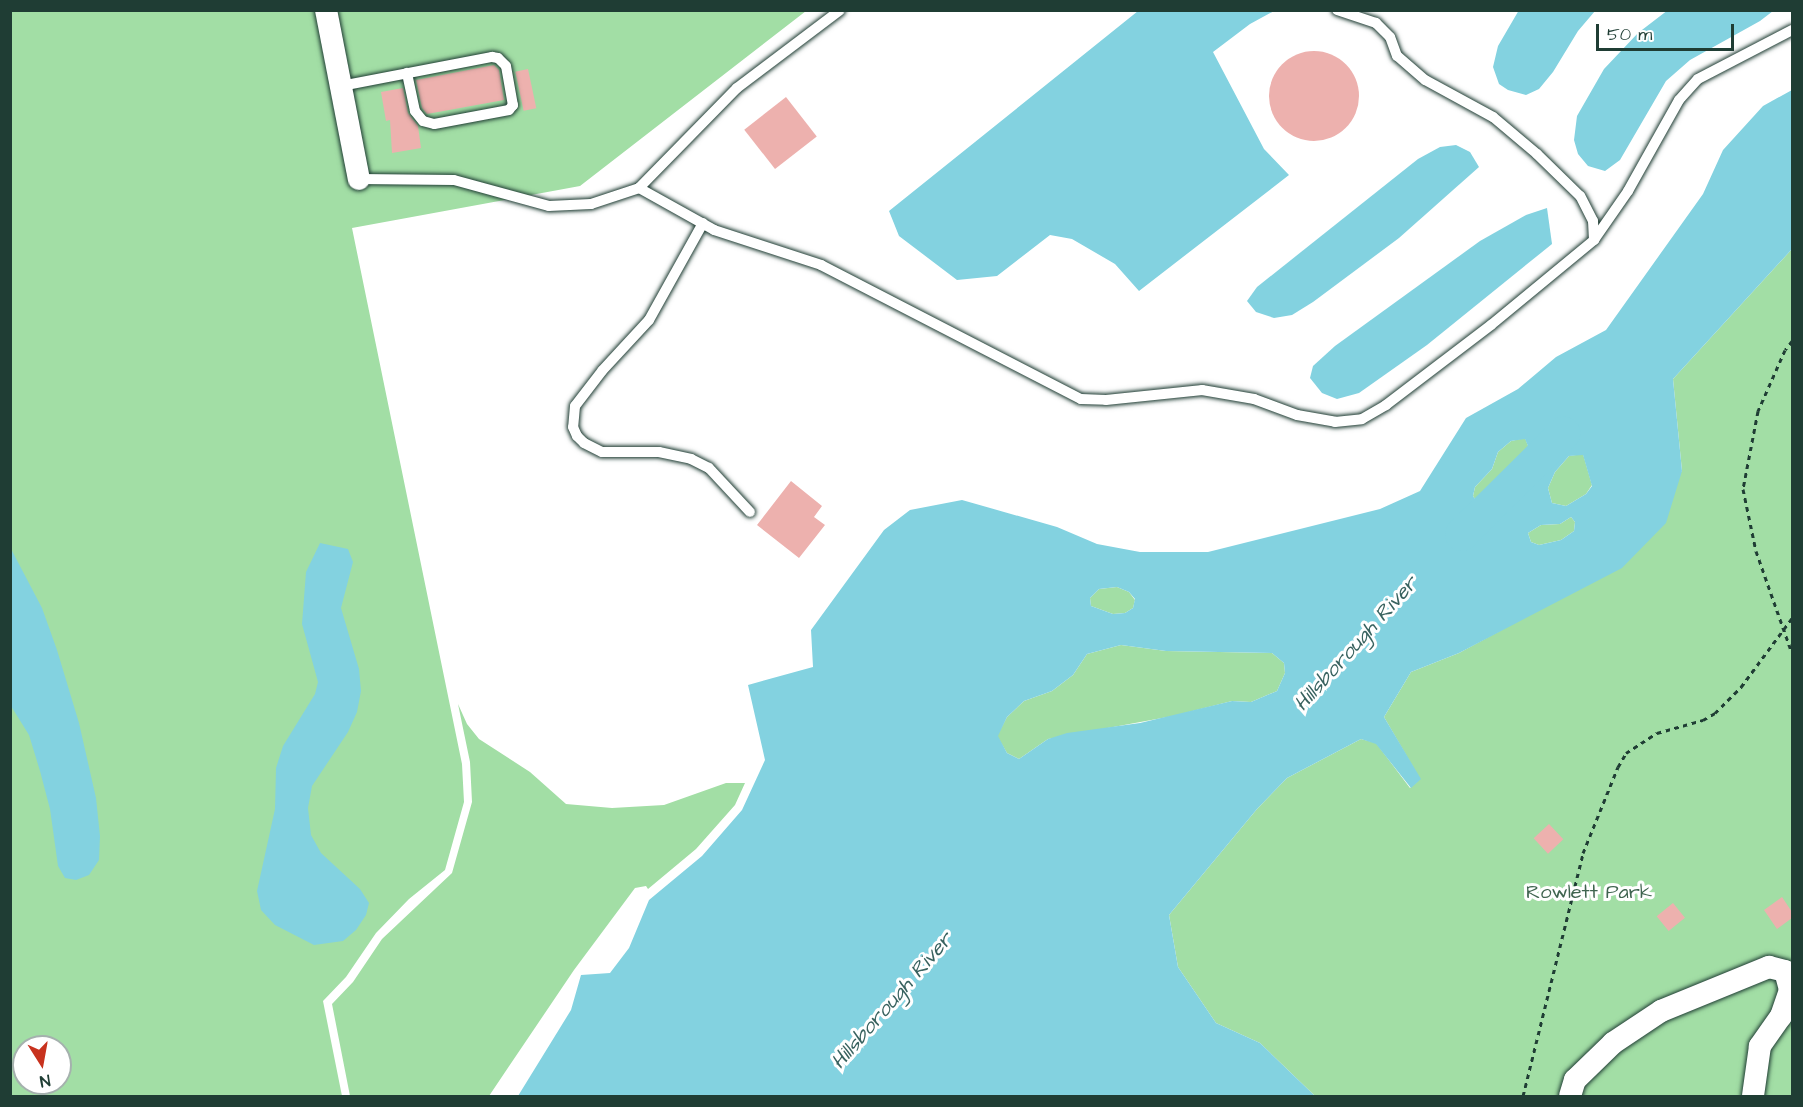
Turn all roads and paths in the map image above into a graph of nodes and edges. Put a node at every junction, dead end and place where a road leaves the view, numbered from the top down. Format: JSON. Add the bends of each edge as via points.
{"nodes":[{"id":1,"x":326,"y":10,"type":"edge"},
{"id":2,"x":840,"y":10,"type":"edge"},
{"id":3,"x":1338,"y":10,"type":"edge"},
{"id":4,"x":1792,"y":30,"type":"edge"},
{"id":5,"x":407,"y":73,"type":"junction"},
{"id":6,"x":341,"y":86,"type":"junction"},
{"id":7,"x":359,"y":178,"type":"joint"},
{"id":8,"x":639,"y":188,"type":"junction"},
{"id":9,"x":702,"y":223,"type":"junction"},
{"id":10,"x":1594,"y":240,"type":"junction"},
{"id":11,"x":1792,"y":341,"type":"edge"},
{"id":12,"x":750,"y":512,"type":"dead end"},
{"id":13,"x":1792,"y":618,"type":"edge"},
{"id":14,"x":1784,"y":630,"type":"junction"},
{"id":15,"x":1792,"y":653,"type":"edge"},
{"id":16,"x":1523,"y":1096,"type":"edge"},
{"id":17,"x":1570,"y":1096,"type":"edge"},
{"id":18,"x":1754,"y":1096,"type":"edge"}],
"edges":[{"from":1,"to":6,"type":"street"},
{"from":2,"to":8,"type":"lane","via":[[736,88]]},
{"from":3,"to":10,"type":"lane","via":[[1376,23],[1390,37],[1397,56],[1425,80],[1493,117],[1537,154],[1580,196],[1593,221]]},
{"from":4,"to":10,"type":"lane","via":[[1698,79],[1680,100],[1628,191]]},
{"from":5,"to":5,"type":"lane","via":[[498,58],[506,66],[513,105],[509,110],[434,124],[423,121],[415,111]]},
{"from":5,"to":6,"type":"lane"},
{"from":6,"to":7,"type":"street"},
{"from":7,"to":8,"type":"lane","via":[[454,180],[549,206],[591,204]]},
{"from":8,"to":9,"type":"lane"},
{"from":9,"to":10,"type":"lane","via":[[821,266],[1081,399],[1202,390],[1254,399],[1335,422],[1362,419],[1386,405]]},
{"from":9,"to":12,"type":"lane","via":[[649,320],[575,406],[573,427],[584,443],[603,452],[659,452],[691,459],[709,468]]},
{"from":11,"to":14,"type":"path","via":[[1758,411],[1743,489],[1756,551]]},
{"from":13,"to":14,"type":"path"},
{"from":14,"to":15,"type":"path"},
{"from":14,"to":16,"type":"path","via":[[1741,687],[1715,713],[1697,723],[1657,733],[1626,753],[1618,767],[1583,853]]},
{"from":17,"to":18,"type":"street","via":[[1575,1080],[1613,1043],[1661,1011],[1769,967],[1785,971],[1790,990],[1781,1016],[1760,1046]]}]}
